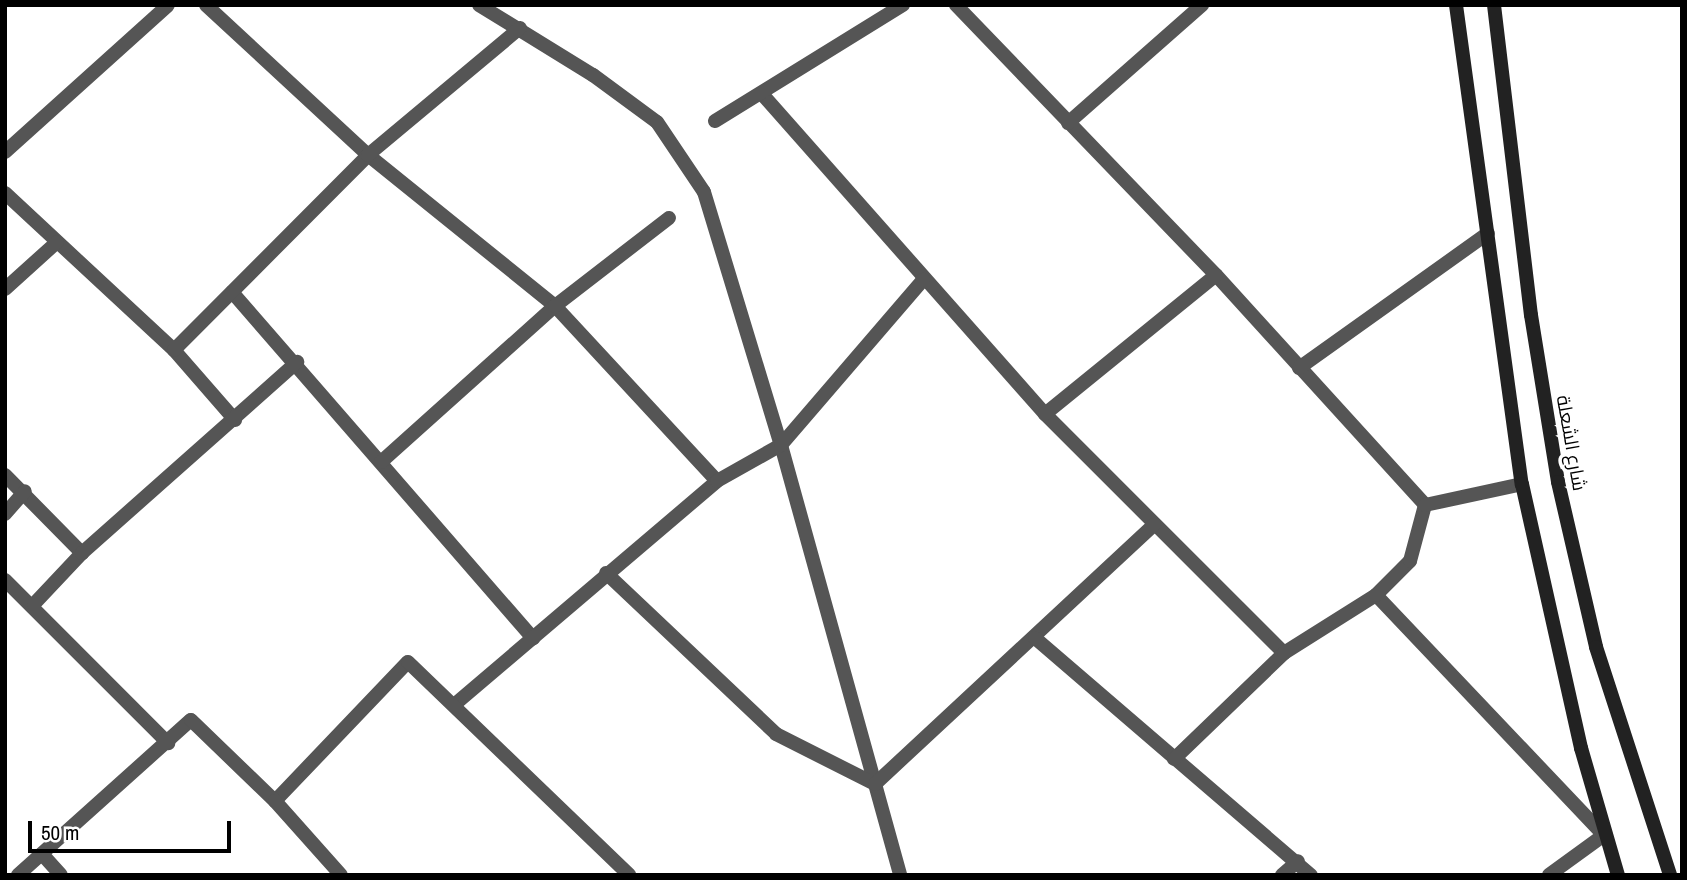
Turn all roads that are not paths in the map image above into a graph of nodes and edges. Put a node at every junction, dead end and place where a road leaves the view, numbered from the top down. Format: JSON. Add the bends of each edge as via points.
{"nodes":[{"id":1,"x":168,"y":5,"type":"edge"},
{"id":2,"x":206,"y":5,"type":"edge"},
{"id":3,"x":479,"y":5,"type":"edge"},
{"id":4,"x":903,"y":5,"type":"edge"},
{"id":5,"x":956,"y":5,"type":"edge"},
{"id":6,"x":1202,"y":5,"type":"edge"},
{"id":7,"x":1456,"y":5,"type":"edge"},
{"id":8,"x":1494,"y":5,"type":"edge"},
{"id":9,"x":520,"y":28,"type":"junction"},
{"id":10,"x":762,"y":94,"type":"junction"},
{"id":11,"x":715,"y":121,"type":"dead end"},
{"id":12,"x":1068,"y":123,"type":"junction"},
{"id":13,"x":5,"y":152,"type":"edge"},
{"id":14,"x":368,"y":155,"type":"junction"},
{"id":15,"x":5,"y":192,"type":"edge"},
{"id":16,"x":669,"y":218,"type":"dead end"},
{"id":17,"x":1488,"y":233,"type":"junction"},
{"id":18,"x":57,"y":242,"type":"junction"},
{"id":19,"x":1216,"y":275,"type":"junction"},
{"id":20,"x":923,"y":280,"type":"junction"},
{"id":21,"x":5,"y":289,"type":"edge"},
{"id":22,"x":232,"y":292,"type":"junction"},
{"id":23,"x":555,"y":306,"type":"junction"},
{"id":24,"x":174,"y":350,"type":"junction"},
{"id":25,"x":297,"y":362,"type":"junction"},
{"id":26,"x":1299,"y":368,"type":"junction"},
{"id":27,"x":1045,"y":414,"type":"junction"},
{"id":28,"x":235,"y":420,"type":"junction"},
{"id":29,"x":780,"y":445,"type":"junction"},
{"id":30,"x":382,"y":462,"type":"junction"},
{"id":31,"x":5,"y":475,"type":"edge"},
{"id":32,"x":716,"y":481,"type":"junction"},
{"id":33,"x":1522,"y":484,"type":"junction"},
{"id":34,"x":25,"y":491,"type":"junction"},
{"id":35,"x":1425,"y":505,"type":"junction"},
{"id":36,"x":5,"y":514,"type":"edge"},
{"id":37,"x":1154,"y":525,"type":"junction"},
{"id":38,"x":82,"y":553,"type":"junction"},
{"id":39,"x":606,"y":573,"type":"junction"},
{"id":40,"x":5,"y":580,"type":"edge"},
{"id":41,"x":1376,"y":595,"type":"junction"},
{"id":42,"x":34,"y":604,"type":"junction"},
{"id":43,"x":533,"y":638,"type":"junction"},
{"id":44,"x":1035,"y":638,"type":"junction"},
{"id":45,"x":1284,"y":653,"type":"junction"},
{"id":46,"x":454,"y":705,"type":"junction"},
{"id":47,"x":168,"y":743,"type":"junction"},
{"id":48,"x":1174,"y":759,"type":"junction"},
{"id":49,"x":875,"y":784,"type":"junction"},
{"id":50,"x":275,"y":801,"type":"junction"},
{"id":51,"x":1604,"y":835,"type":"junction"},
{"id":52,"x":42,"y":854,"type":"junction"},
{"id":53,"x":1298,"y":861,"type":"junction"},
{"id":54,"x":19,"y":875,"type":"edge"},
{"id":55,"x":61,"y":875,"type":"edge"},
{"id":56,"x":341,"y":875,"type":"edge"},
{"id":57,"x":629,"y":875,"type":"edge"},
{"id":58,"x":900,"y":875,"type":"edge"},
{"id":59,"x":1282,"y":875,"type":"edge"},
{"id":60,"x":1311,"y":875,"type":"edge"},
{"id":61,"x":1549,"y":875,"type":"edge"},
{"id":62,"x":1618,"y":875,"type":"edge"},
{"id":63,"x":1670,"y":875,"type":"edge"}],
"edges":[{"from":1,"to":13,"type":"street"},
{"from":2,"to":14,"type":"street"},
{"from":3,"to":9,"type":"street"},
{"from":4,"to":10,"type":"street"},
{"from":5,"to":12,"type":"street"},
{"from":6,"to":12,"type":"street"},
{"from":7,"to":17,"type":"main road"},
{"from":8,"to":63,"type":"main road","name":"شارع الشعلة","via":[[1531,315],[1558,482],[1596,647]]},
{"from":9,"to":14,"type":"street"},
{"from":9,"to":29,"type":"street","via":[[657,122],[704,192]]},
{"from":10,"to":11,"type":"street"},
{"from":10,"to":20,"type":"street"},
{"from":12,"to":19,"type":"street"},
{"from":14,"to":22,"type":"street"},
{"from":14,"to":23,"type":"street"},
{"from":15,"to":18,"type":"street"},
{"from":16,"to":23,"type":"street"},
{"from":17,"to":26,"type":"street"},
{"from":17,"to":33,"type":"main road"},
{"from":18,"to":21,"type":"street"},
{"from":18,"to":24,"type":"street"},
{"from":19,"to":26,"type":"street"},
{"from":19,"to":27,"type":"street"},
{"from":20,"to":27,"type":"street"},
{"from":20,"to":29,"type":"street"},
{"from":22,"to":24,"type":"street"},
{"from":22,"to":25,"type":"street"},
{"from":23,"to":30,"type":"street"},
{"from":23,"to":32,"type":"street"},
{"from":24,"to":28,"type":"street"},
{"from":25,"to":28,"type":"street"},
{"from":25,"to":30,"type":"street"},
{"from":26,"to":35,"type":"street"},
{"from":27,"to":37,"type":"street"},
{"from":28,"to":38,"type":"street"},
{"from":29,"to":32,"type":"street"},
{"from":29,"to":49,"type":"street"},
{"from":30,"to":43,"type":"street"},
{"from":31,"to":34,"type":"street"},
{"from":32,"to":39,"type":"street"},
{"from":33,"to":35,"type":"street"},
{"from":33,"to":51,"type":"main road"},
{"from":34,"to":36,"type":"street"},
{"from":34,"to":38,"type":"street"},
{"from":35,"to":41,"type":"street","via":[[1410,561]]},
{"from":37,"to":44,"type":"street"},
{"from":37,"to":45,"type":"street"},
{"from":38,"to":42,"type":"street"},
{"from":39,"to":43,"type":"street"},
{"from":39,"to":49,"type":"street","via":[[776,734]]},
{"from":40,"to":42,"type":"street"},
{"from":41,"to":45,"type":"street"},
{"from":41,"to":51,"type":"street"},
{"from":42,"to":47,"type":"street"},
{"from":43,"to":46,"type":"street"},
{"from":44,"to":48,"type":"street"},
{"from":44,"to":49,"type":"street"},
{"from":45,"to":48,"type":"street"},
{"from":46,"to":50,"type":"street","via":[[408,662]]},
{"from":46,"to":57,"type":"street"},
{"from":47,"to":50,"type":"street","via":[[191,720]]},
{"from":47,"to":52,"type":"street"},
{"from":48,"to":53,"type":"street"},
{"from":49,"to":58,"type":"street"},
{"from":50,"to":56,"type":"street"},
{"from":51,"to":61,"type":"street"},
{"from":51,"to":62,"type":"main road"},
{"from":52,"to":54,"type":"street"},
{"from":52,"to":55,"type":"street"},
{"from":53,"to":59,"type":"street"},
{"from":53,"to":60,"type":"street"}]}
